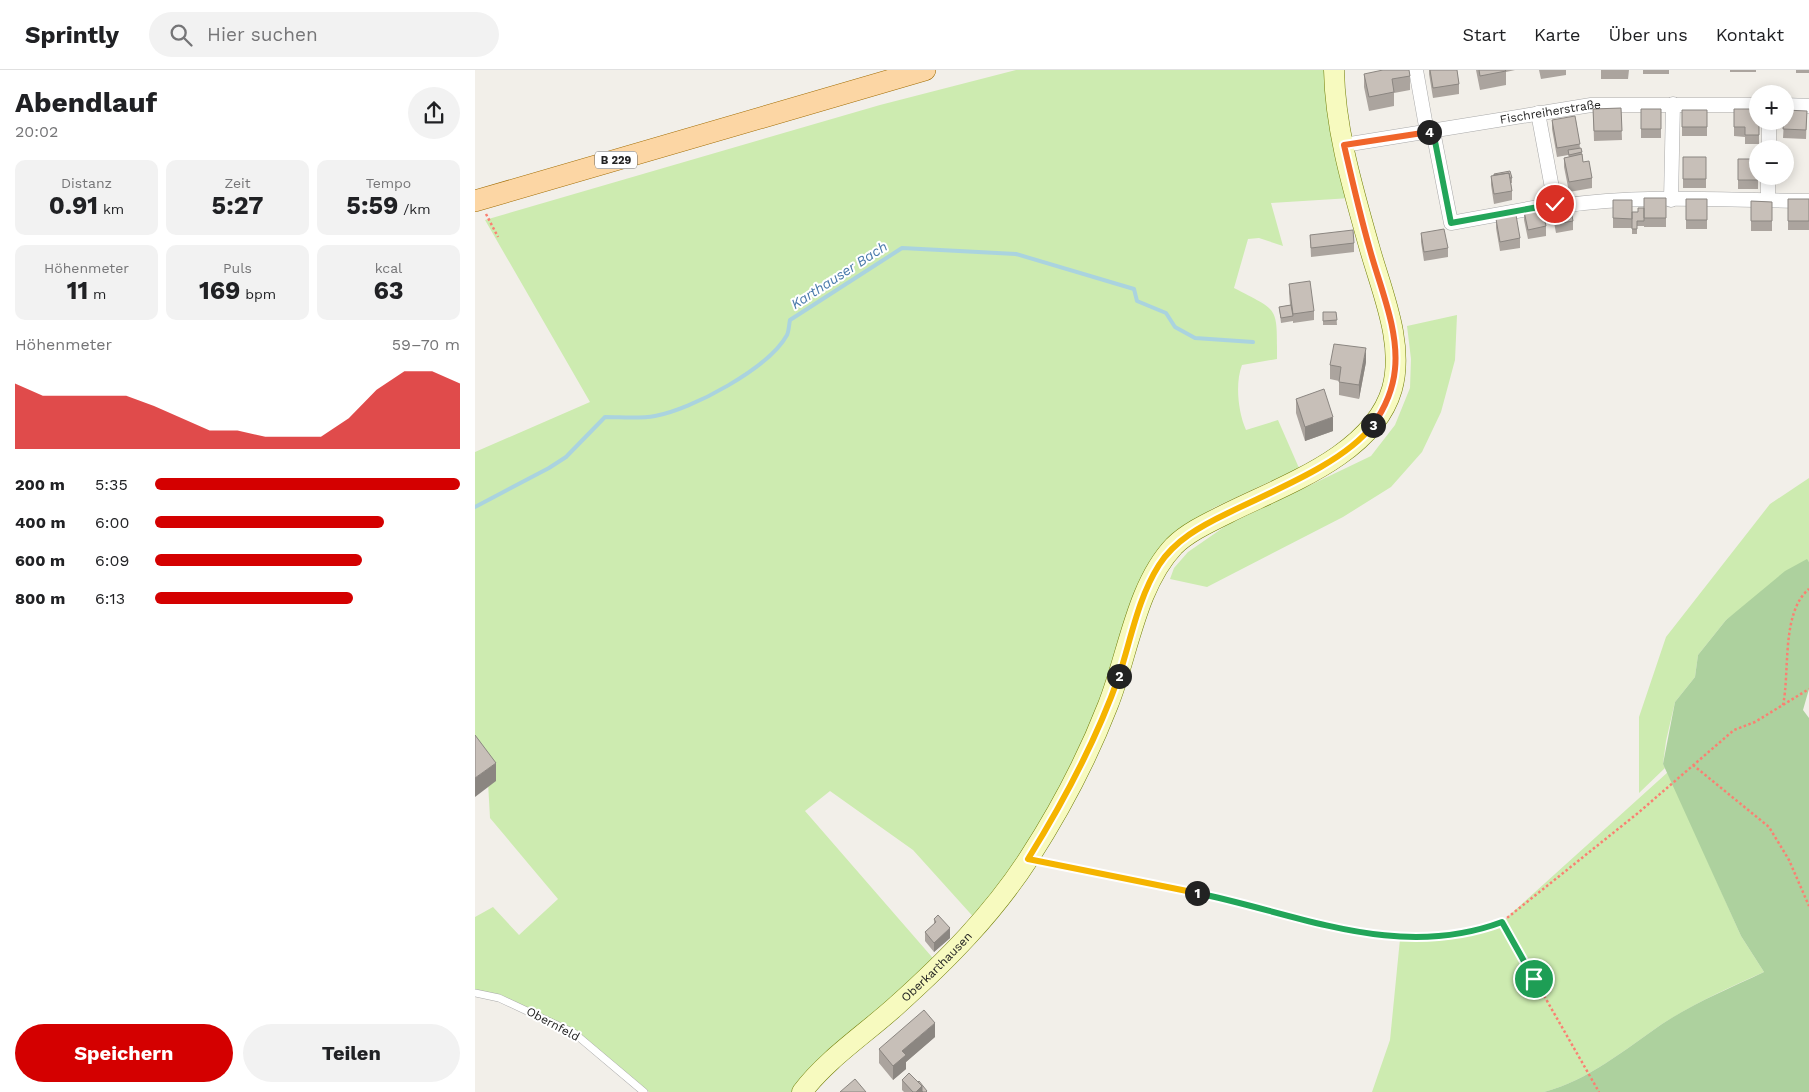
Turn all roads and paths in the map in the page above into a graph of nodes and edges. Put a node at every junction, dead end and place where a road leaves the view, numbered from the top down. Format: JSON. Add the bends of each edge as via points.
{"nodes":[{"id":1,"x":925,"y":70,"type":"edge"},
{"id":2,"x":1333,"y":70,"type":"edge"},
{"id":3,"x":1416,"y":70,"type":"edge"},
{"id":4,"x":1673,"y":104,"type":"junction"},
{"id":5,"x":1749,"y":104,"type":"edge"},
{"id":6,"x":1794,"y":105,"type":"edge"},
{"id":7,"x":1809,"y":106,"type":"edge"},
{"id":8,"x":1538,"y":113,"type":"junction"},
{"id":9,"x":1430,"y":132,"type":"junction"},
{"id":10,"x":1344,"y":145,"type":"junction"},
{"id":11,"x":1769,"y":185,"type":"edge"},
{"id":12,"x":1671,"y":200,"type":"junction"},
{"id":13,"x":475,"y":201,"type":"edge"},
{"id":14,"x":1768,"y":201,"type":"junction"},
{"id":15,"x":1809,"y":201,"type":"edge"},
{"id":16,"x":1555,"y":204,"type":"junction"},
{"id":17,"x":487,"y":218,"type":"dead end"},
{"id":18,"x":498,"y":237,"type":"dead end"},
{"id":19,"x":1809,"y":589,"type":"edge"},
{"id":20,"x":1809,"y":689,"type":"edge"},
{"id":21,"x":1783,"y":706,"type":"junction"},
{"id":22,"x":1693,"y":764,"type":"junction"},
{"id":23,"x":1028,"y":859,"type":"junction"},
{"id":24,"x":1809,"y":906,"type":"edge"},
{"id":25,"x":1502,"y":922,"type":"junction"},
{"id":26,"x":475,"y":993,"type":"edge"},
{"id":27,"x":644,"y":1092,"type":"edge"},
{"id":28,"x":802,"y":1092,"type":"edge"},
{"id":29,"x":1599,"y":1092,"type":"edge"}],
"edges":[{"from":1,"to":13,"type":"main road","number":"B 229"},
{"from":2,"to":10,"type":"main road","name":"Oberkarthausen","via":[[1335,105]]},
{"from":3,"to":9,"type":"street"},
{"from":4,"to":5,"type":"street","name":"Fischreiherstraße"},
{"from":4,"to":8,"type":"street","name":"Fischreiherstraße","via":[[1591,105]]},
{"from":4,"to":12,"type":"street"},
{"from":6,"to":7,"type":"street"},
{"from":8,"to":9,"type":"street","name":"Fischreiherstraße"},
{"from":8,"to":16,"type":"street"},
{"from":9,"to":10,"type":"street","name":"Fischreiherstraße"},
{"from":9,"to":16,"type":"street","via":[[1451,223]]},
{"from":10,"to":23,"type":"main road","name":"Oberkarthausen","via":[[1393,334],[1395,368],[1392,389],[1383,411],[1353,447],[1335,460],[1220,517],[1174,546],[1159,566],[1142,599],[1109,705],[1080,771]]},
{"from":11,"to":14,"type":"street"},
{"from":12,"to":14,"type":"street"},
{"from":12,"to":16,"type":"street"},
{"from":14,"to":15,"type":"street"},
{"from":17,"to":18,"type":"path"},
{"from":19,"to":21,"type":"path","via":[[1794,613],[1789,634]]},
{"from":20,"to":21,"type":"path"},
{"from":21,"to":22,"type":"path","via":[[1734,730]]},
{"from":22,"to":24,"type":"path","via":[[1769,827],[1789,860]]},
{"from":22,"to":25,"type":"path","via":[[1638,814]]},
{"from":23,"to":25,"type":"path","via":[[1239,902],[1355,933],[1403,938],[1479,930]]},
{"from":23,"to":28,"type":"main road","name":"Oberkarthausen","via":[[993,910],[967,938]]},
{"from":25,"to":29,"type":"path"},
{"from":26,"to":27,"type":"lane","name":"Obernfeld","via":[[499,998],[574,1033]]}]}
